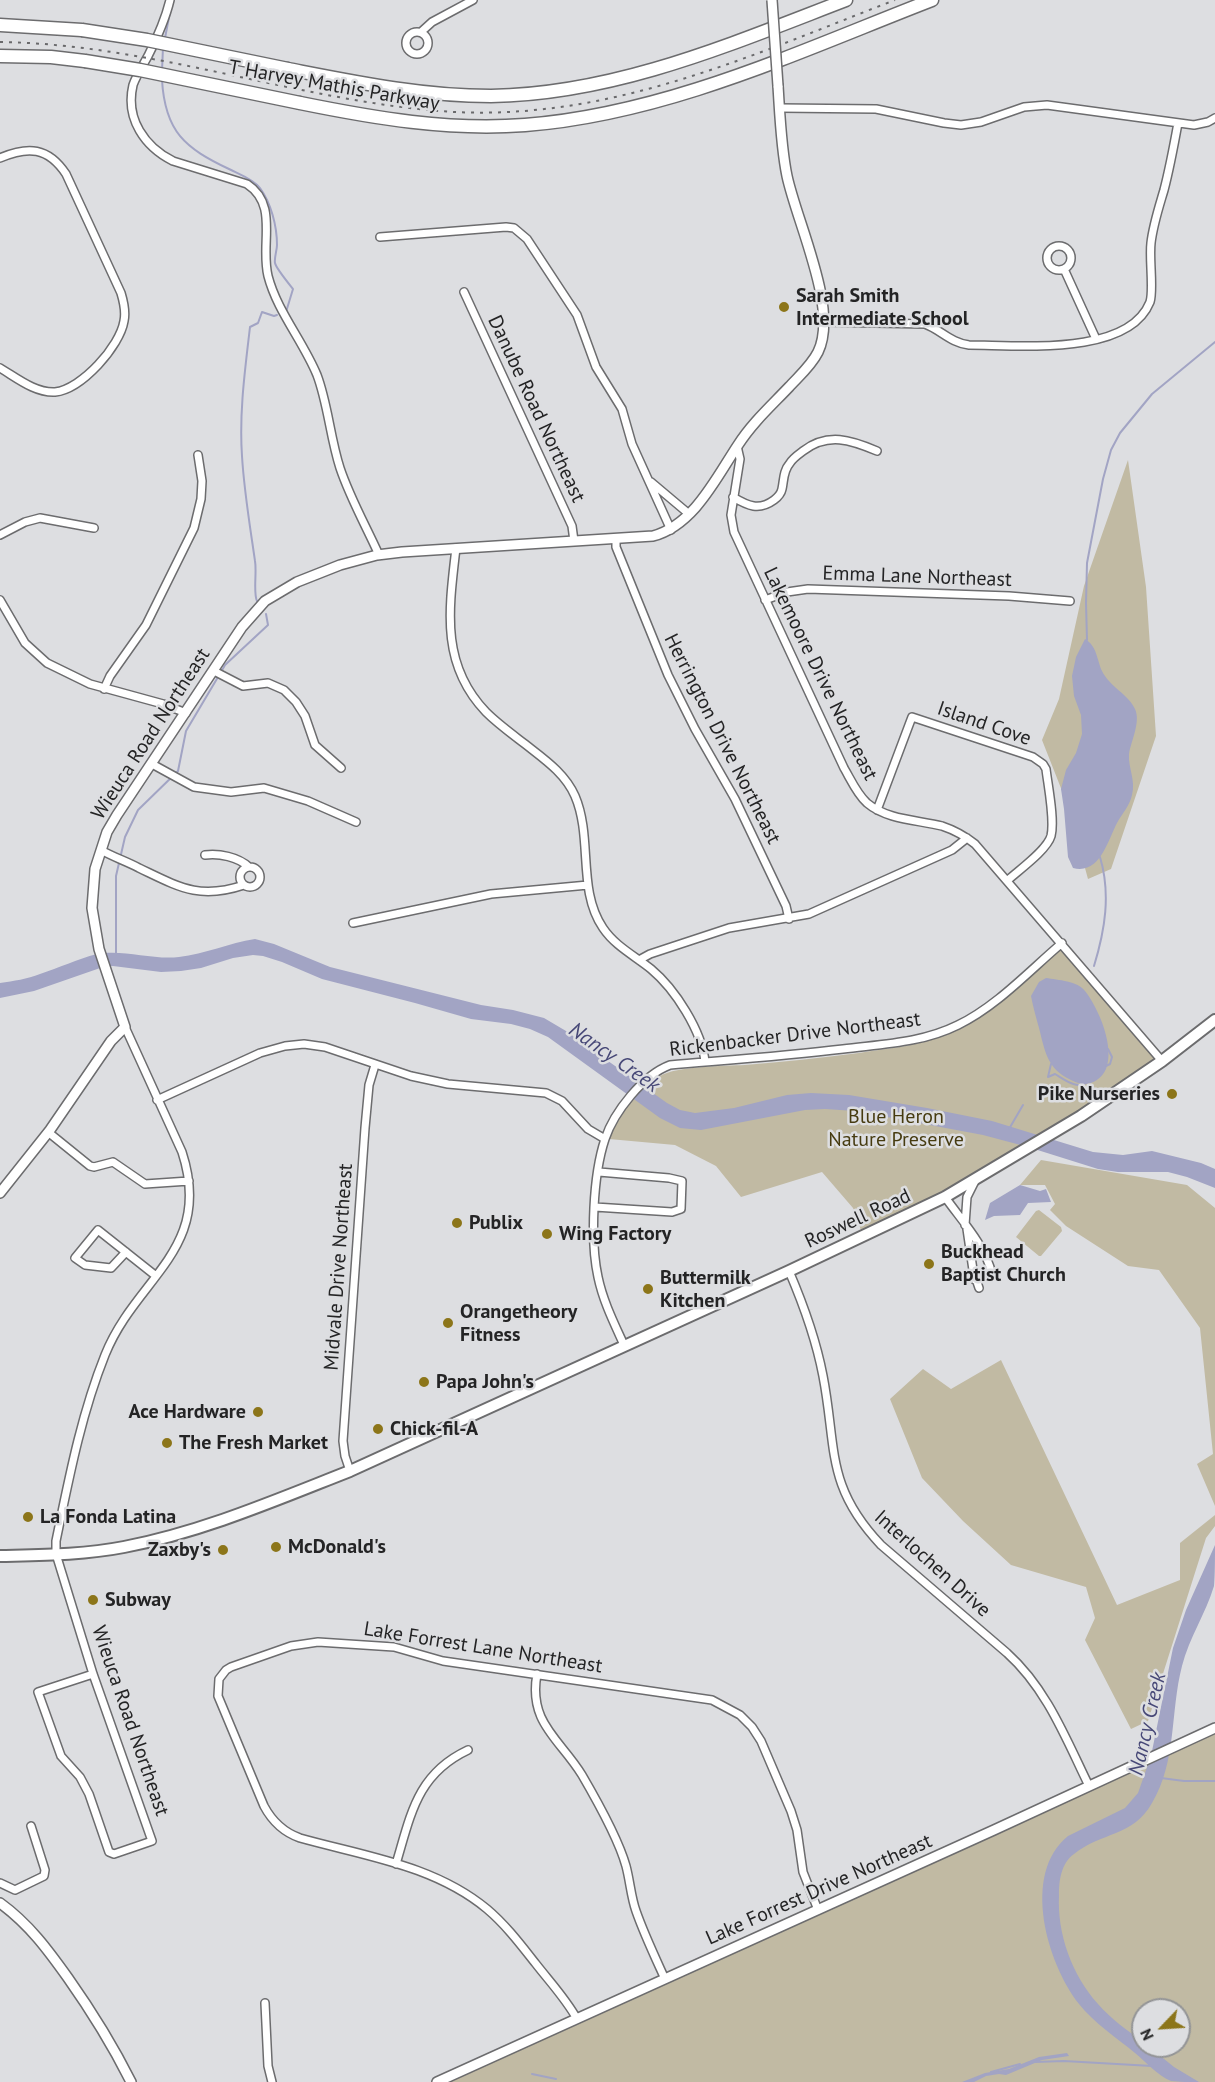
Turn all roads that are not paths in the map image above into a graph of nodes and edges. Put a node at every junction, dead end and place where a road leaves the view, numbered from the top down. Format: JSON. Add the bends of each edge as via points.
{"nodes":[{"id":1,"x":170,"y":0,"type":"edge"},
{"id":2,"x":473,"y":0,"type":"edge"},
{"id":3,"x":772,"y":0,"type":"edge"},
{"id":4,"x":846,"y":0,"type":"edge"},
{"id":5,"x":932,"y":0,"type":"edge"},
{"id":6,"x":0,"y":25,"type":"edge"},
{"id":7,"x":421,"y":32,"type":"dead end"},
{"id":8,"x":0,"y":56,"type":"edge"},
{"id":9,"x":780,"y":108,"type":"junction"},
{"id":10,"x":1215,"y":118,"type":"edge"},
{"id":11,"x":1179,"y":123,"type":"junction"},
{"id":12,"x":0,"y":158,"type":"edge"},
{"id":13,"x":380,"y":237,"type":"dead end"},
{"id":14,"x":1064,"y":269,"type":"dead end"},
{"id":15,"x":464,"y":292,"type":"dead end"},
{"id":16,"x":825,"y":322,"type":"junction"},
{"id":17,"x":1096,"y":339,"type":"junction"},
{"id":18,"x":0,"y":368,"type":"edge"},
{"id":19,"x":737,"y":446,"type":"junction"},
{"id":20,"x":877,"y":451,"type":"dead end"},
{"id":21,"x":198,"y":455,"type":"dead end"},
{"id":22,"x":650,"y":480,"type":"junction"},
{"id":23,"x":733,"y":497,"type":"junction"},
{"id":24,"x":689,"y":514,"type":"junction"},
{"id":25,"x":94,"y":528,"type":"dead end"},
{"id":26,"x":671,"y":530,"type":"junction"},
{"id":27,"x":0,"y":535,"type":"edge"},
{"id":28,"x":616,"y":538,"type":"junction"},
{"id":29,"x":574,"y":541,"type":"junction"},
{"id":30,"x":456,"y":548,"type":"junction"},
{"id":31,"x":379,"y":555,"type":"junction"},
{"id":32,"x":0,"y":600,"type":"edge"},
{"id":33,"x":765,"y":600,"type":"junction"},
{"id":34,"x":1070,"y":601,"type":"dead end"},
{"id":35,"x":8,"y":614,"type":"junction"},
{"id":36,"x":0,"y":617,"type":"edge"},
{"id":37,"x":215,"y":672,"type":"junction"},
{"id":38,"x":104,"y":689,"type":"junction"},
{"id":39,"x":186,"y":714,"type":"junction"},
{"id":40,"x":156,"y":766,"type":"junction"},
{"id":41,"x":341,"y":768,"type":"dead end"},
{"id":42,"x":877,"y":810,"type":"junction"},
{"id":43,"x":356,"y":822,"type":"dead end"},
{"id":44,"x":967,"y":838,"type":"junction"},
{"id":45,"x":105,"y":853,"type":"junction"},
{"id":46,"x":205,"y":855,"type":"dead end"},
{"id":47,"x":249,"y":867,"type":"junction"},
{"id":48,"x":1008,"y":880,"type":"junction"},
{"id":49,"x":244,"y":885,"type":"junction"},
{"id":50,"x":588,"y":885,"type":"junction"},
{"id":51,"x":789,"y":919,"type":"junction"},
{"id":52,"x":353,"y":922,"type":"dead end"},
{"id":53,"x":1062,"y":943,"type":"junction"},
{"id":54,"x":639,"y":960,"type":"junction"},
{"id":55,"x":1215,"y":1020,"type":"edge"},
{"id":56,"x":125,"y":1027,"type":"junction"},
{"id":57,"x":1162,"y":1060,"type":"junction"},
{"id":58,"x":705,"y":1062,"type":"junction"},
{"id":59,"x":375,"y":1065,"type":"junction"},
{"id":60,"x":158,"y":1100,"type":"junction"},
{"id":61,"x":48,"y":1132,"type":"junction"},
{"id":62,"x":605,"y":1139,"type":"junction"},
{"id":63,"x":599,"y":1172,"type":"junction"},
{"id":64,"x":976,"y":1180,"type":"junction"},
{"id":65,"x":189,"y":1181,"type":"junction"},
{"id":66,"x":0,"y":1193,"type":"edge"},
{"id":67,"x":945,"y":1197,"type":"junction"},
{"id":68,"x":595,"y":1208,"type":"junction"},
{"id":69,"x":966,"y":1227,"type":"junction"},
{"id":70,"x":126,"y":1252,"type":"junction"},
{"id":71,"x":789,"y":1271,"type":"junction"},
{"id":72,"x":156,"y":1276,"type":"junction"},
{"id":73,"x":975,"y":1280,"type":"junction"},
{"id":74,"x":979,"y":1288,"type":"dead end"},
{"id":75,"x":624,"y":1345,"type":"junction"},
{"id":76,"x":350,"y":1471,"type":"junction"},
{"id":77,"x":56,"y":1554,"type":"junction"},
{"id":78,"x":0,"y":1556,"type":"edge"},
{"id":79,"x":93,"y":1674,"type":"junction"},
{"id":80,"x":537,"y":1674,"type":"junction"},
{"id":81,"x":1215,"y":1728,"type":"edge"},
{"id":82,"x":468,"y":1750,"type":"dead end"},
{"id":83,"x":1089,"y":1786,"type":"junction"},
{"id":84,"x":31,"y":1826,"type":"dead end"},
{"id":85,"x":396,"y":1864,"type":"junction"},
{"id":86,"x":0,"y":1883,"type":"edge"},
{"id":87,"x":0,"y":1903,"type":"edge"},
{"id":88,"x":818,"y":1910,"type":"junction"},
{"id":89,"x":664,"y":1979,"type":"junction"},
{"id":90,"x":265,"y":2003,"type":"dead end"},
{"id":91,"x":577,"y":2019,"type":"junction"},
{"id":92,"x":131,"y":2082,"type":"edge"},
{"id":93,"x":272,"y":2082,"type":"edge"},
{"id":94,"x":437,"y":2082,"type":"edge"}],
"edges":[{"from":1,"to":31,"type":"street","via":[[162,29],[133,84],[134,119],[147,143],[162,156],[247,184],[262,198],[269,282],[317,375],[340,468]]},
{"from":2,"to":7,"type":"street"},
{"from":3,"to":9,"type":"street","name":"Wieuca Road Northeast","bridge":true},
{"from":4,"to":6,"type":"highway","name":"T Harvey Mathis Parkway","bridge":true,"via":[[668,66],[609,82],[492,96],[372,85],[82,30]]},
{"from":5,"to":8,"type":"highway","name":"T Harvey Mathis Parkway","bridge":true,"via":[[646,105],[523,125],[399,120],[85,61]]},
{"from":9,"to":11,"type":"street","via":[[876,109],[961,125],[1024,107],[1047,105]]},
{"from":9,"to":16,"type":"street","name":"Wieuca Road Northeast","via":[[787,175],[821,291]]},
{"from":10,"to":11,"type":"street","via":[[1200,124]]},
{"from":11,"to":17,"type":"street","via":[[1151,243],[1150,302],[1132,326]]},
{"from":12,"to":18,"type":"street","via":[[35,150],[60,164],[121,293],[125,314],[114,345],[73,387],[44,391]]},
{"from":13,"to":22,"type":"street","via":[[506,226],[521,232],[577,315],[596,367],[622,409],[632,444]]},
{"from":14,"to":17,"type":"street"},
{"from":15,"to":29,"type":"street","name":"Danube Road Northeast","via":[[572,526]]},
{"from":16,"to":17,"type":"street","via":[[924,324],[969,345],[1063,345]]},
{"from":16,"to":19,"type":"street","name":"Wieuca Road Northeast","via":[[822,342],[813,361]]},
{"from":19,"to":23,"type":"street","name":"Lakemoore Drive Northeast","via":[[740,459]]},
{"from":19,"to":24,"type":"street","name":"Wieuca Road Northeast"},
{"from":20,"to":23,"type":"street","via":[[843,439],[826,439],[789,463],[782,478],[782,490],[768,504],[759,508],[748,506]]},
{"from":21,"to":38,"type":"street","via":[[202,481],[194,528],[146,625]]},
{"from":22,"to":24,"type":"street"},
{"from":22,"to":26,"type":"street"},
{"from":23,"to":33,"type":"street","name":"Lakemoore Drive Northeast","via":[[734,532]]},
{"from":24,"to":26,"type":"street","name":"Wieuca Road Northeast"},
{"from":25,"to":27,"type":"street","via":[[40,518]]},
{"from":26,"to":28,"type":"street","name":"Wieuca Road Northeast","via":[[653,536]]},
{"from":28,"to":29,"type":"street","name":"Wieuca Road Northeast"},
{"from":28,"to":51,"type":"street","name":"Herrington Drive Northeast","via":[[616,547],[668,675],[735,799]]},
{"from":29,"to":30,"type":"street","name":"Wieuca Road Northeast"},
{"from":30,"to":31,"type":"street","name":"Wieuca Road Northeast"},
{"from":30,"to":50,"type":"street","via":[[449,620],[458,667],[486,712],[555,768],[570,786],[583,829]]},
{"from":31,"to":37,"type":"street","name":"Wieuca Road Northeast","via":[[340,565],[280,590],[248,619]]},
{"from":32,"to":35,"type":"street"},
{"from":33,"to":34,"type":"street","name":"Emma Lane Northeast","via":[[786,592],[808,590]]},
{"from":33,"to":42,"type":"street","name":"Lakemoore Drive Northeast","via":[[844,768],[861,796]]},
{"from":35,"to":36,"type":"street"},
{"from":35,"to":38,"type":"street","via":[[38,657]]},
{"from":37,"to":39,"type":"street","name":"Wieuca Road Northeast"},
{"from":37,"to":41,"type":"street","via":[[243,686],[268,683],[284,690],[305,716],[315,745]]},
{"from":38,"to":39,"type":"street"},
{"from":39,"to":40,"type":"street","name":"Wieuca Road Northeast"},
{"from":40,"to":43,"type":"street","via":[[194,788],[231,792],[264,788],[308,801]]},
{"from":40,"to":45,"type":"street","name":"Wieuca Road Northeast","via":[[107,832]]},
{"from":42,"to":44,"type":"street","via":[[943,826]]},
{"from":42,"to":48,"type":"street","name":"Island Cove","via":[[912,717],[1033,757],[1046,769],[1051,837]]},
{"from":44,"to":48,"type":"street"},
{"from":44,"to":51,"type":"street","via":[[952,850],[838,902]]},
{"from":45,"to":49,"type":"street","via":[[188,889],[211,893]]},
{"from":45,"to":56,"type":"street","name":"Wieuca Road Northeast","via":[[95,869],[92,908],[95,931]]},
{"from":46,"to":47,"type":"street","via":[[243,861]]},
{"from":47,"to":49,"type":"street","via":[[240,876]]},
{"from":47,"to":49,"type":"street","via":[[258,871],[260,880],[254,887]]},
{"from":48,"to":53,"type":"street"},
{"from":50,"to":52,"type":"street","via":[[491,894]]},
{"from":50,"to":54,"type":"street","via":[[592,907],[603,928],[615,943]]},
{"from":51,"to":54,"type":"street","via":[[729,928]]},
{"from":53,"to":57,"type":"street"},
{"from":53,"to":58,"type":"street","name":"Rickenbacker Drive Northeast","via":[[983,1010],[934,1035],[898,1043]]},
{"from":54,"to":58,"type":"street","via":[[662,979],[680,1002],[702,1046]]},
{"from":55,"to":57,"type":"main road","name":"Roswell Road"},
{"from":56,"to":60,"type":"street","name":"Wieuca Road Northeast"},
{"from":56,"to":61,"type":"street","via":[[111,1041]]},
{"from":57,"to":64,"type":"main road","name":"Roswell Road","via":[[1111,1097]]},
{"from":58,"to":62,"type":"street","name":"Rickenbacker Drive Northeast","via":[[670,1065],[644,1080]]},
{"from":59,"to":60,"type":"street","via":[[325,1047],[285,1046],[260,1053]]},
{"from":59,"to":62,"type":"street","via":[[448,1084],[546,1093],[562,1101],[588,1129]]},
{"from":59,"to":76,"type":"street","name":"Midvale Drive Northeast","via":[[365,1128],[343,1442]]},
{"from":60,"to":65,"type":"street","name":"Wieuca Road Northeast","via":[[182,1152]]},
{"from":61,"to":65,"type":"street","via":[[90,1166],[113,1162],[146,1184]]},
{"from":61,"to":66,"type":"street"},
{"from":62,"to":63,"type":"street","name":"Rickenbacker Drive Northeast"},
{"from":63,"to":68,"type":"street","name":"Rickenbacker Drive Northeast"},
{"from":63,"to":68,"type":"street","via":[[682,1181],[681,1209],[672,1212]]},
{"from":64,"to":67,"type":"main road","name":"Roswell Road"},
{"from":64,"to":69,"type":"street","via":[[967,1197]]},
{"from":65,"to":72,"type":"street","name":"Wieuca Road Northeast","via":[[190,1207],[182,1236]]},
{"from":67,"to":69,"type":"street"},
{"from":67,"to":71,"type":"main road","name":"Roswell Road"},
{"from":68,"to":75,"type":"street","name":"Rickenbacker Drive Northeast","via":[[598,1277]]},
{"from":69,"to":73,"type":"street"},
{"from":69,"to":73,"type":"street","via":[[978,1242],[992,1274]]},
{"from":70,"to":70,"type":"street","via":[[98,1230],[75,1258],[86,1265],[111,1268]]},
{"from":70,"to":72,"type":"street"},
{"from":71,"to":75,"type":"main road","name":"Roswell Road"},
{"from":71,"to":83,"type":"street","name":"Interlochen Drive","via":[[816,1343],[834,1465],[852,1509],[881,1545],[1027,1672],[1048,1703]]},
{"from":72,"to":77,"type":"street","name":"Wieuca Road Northeast","via":[[116,1332],[98,1373],[73,1460]]},
{"from":73,"to":74,"type":"street"},
{"from":75,"to":76,"type":"main road","name":"Roswell Road"},
{"from":76,"to":77,"type":"main road","name":"Roswell Road","via":[[172,1536],[121,1548]]},
{"from":77,"to":78,"type":"main road","name":"Roswell Road"},
{"from":77,"to":79,"type":"street","name":"Wieuca Road Northeast"},
{"from":79,"to":79,"type":"street","name":"Wieuca Road Northeast","via":[[152,1841],[114,1854],[109,1852],[80,1777],[61,1756],[38,1692]]},
{"from":80,"to":85,"type":"street","name":"Lake Forrest Lane Northeast","via":[[443,1661],[394,1647],[318,1642],[291,1646],[231,1667],[221,1675],[218,1696],[274,1822],[300,1838]]},
{"from":80,"to":88,"type":"street","name":"Lake Forrest Lane Northeast","via":[[702,1697],[740,1716],[761,1741],[791,1811],[803,1872]]},
{"from":80,"to":89,"type":"street","via":[[542,1722],[582,1776],[619,1846],[636,1912]]},
{"from":81,"to":83,"type":"street","name":"Lake Forrest Drive Northeast"},
{"from":82,"to":85,"type":"street","via":[[443,1764],[423,1787]]},
{"from":83,"to":88,"type":"street","name":"Lake Forrest Drive Northeast"},
{"from":84,"to":86,"type":"street","via":[[44,1876],[15,1890]]},
{"from":85,"to":91,"type":"street","name":"Lake Forrest Lane Northeast","via":[[445,1881],[488,1910],[514,1936]]},
{"from":87,"to":92,"type":"street","via":[[28,1925],[48,1950],[95,2017]]},
{"from":88,"to":89,"type":"street","name":"Lake Forrest Drive Northeast"},
{"from":89,"to":91,"type":"street","name":"Lake Forrest Drive Northeast"},
{"from":90,"to":93,"type":"street"},
{"from":91,"to":94,"type":"street","name":"Lake Forrest Drive Northeast"}]}
